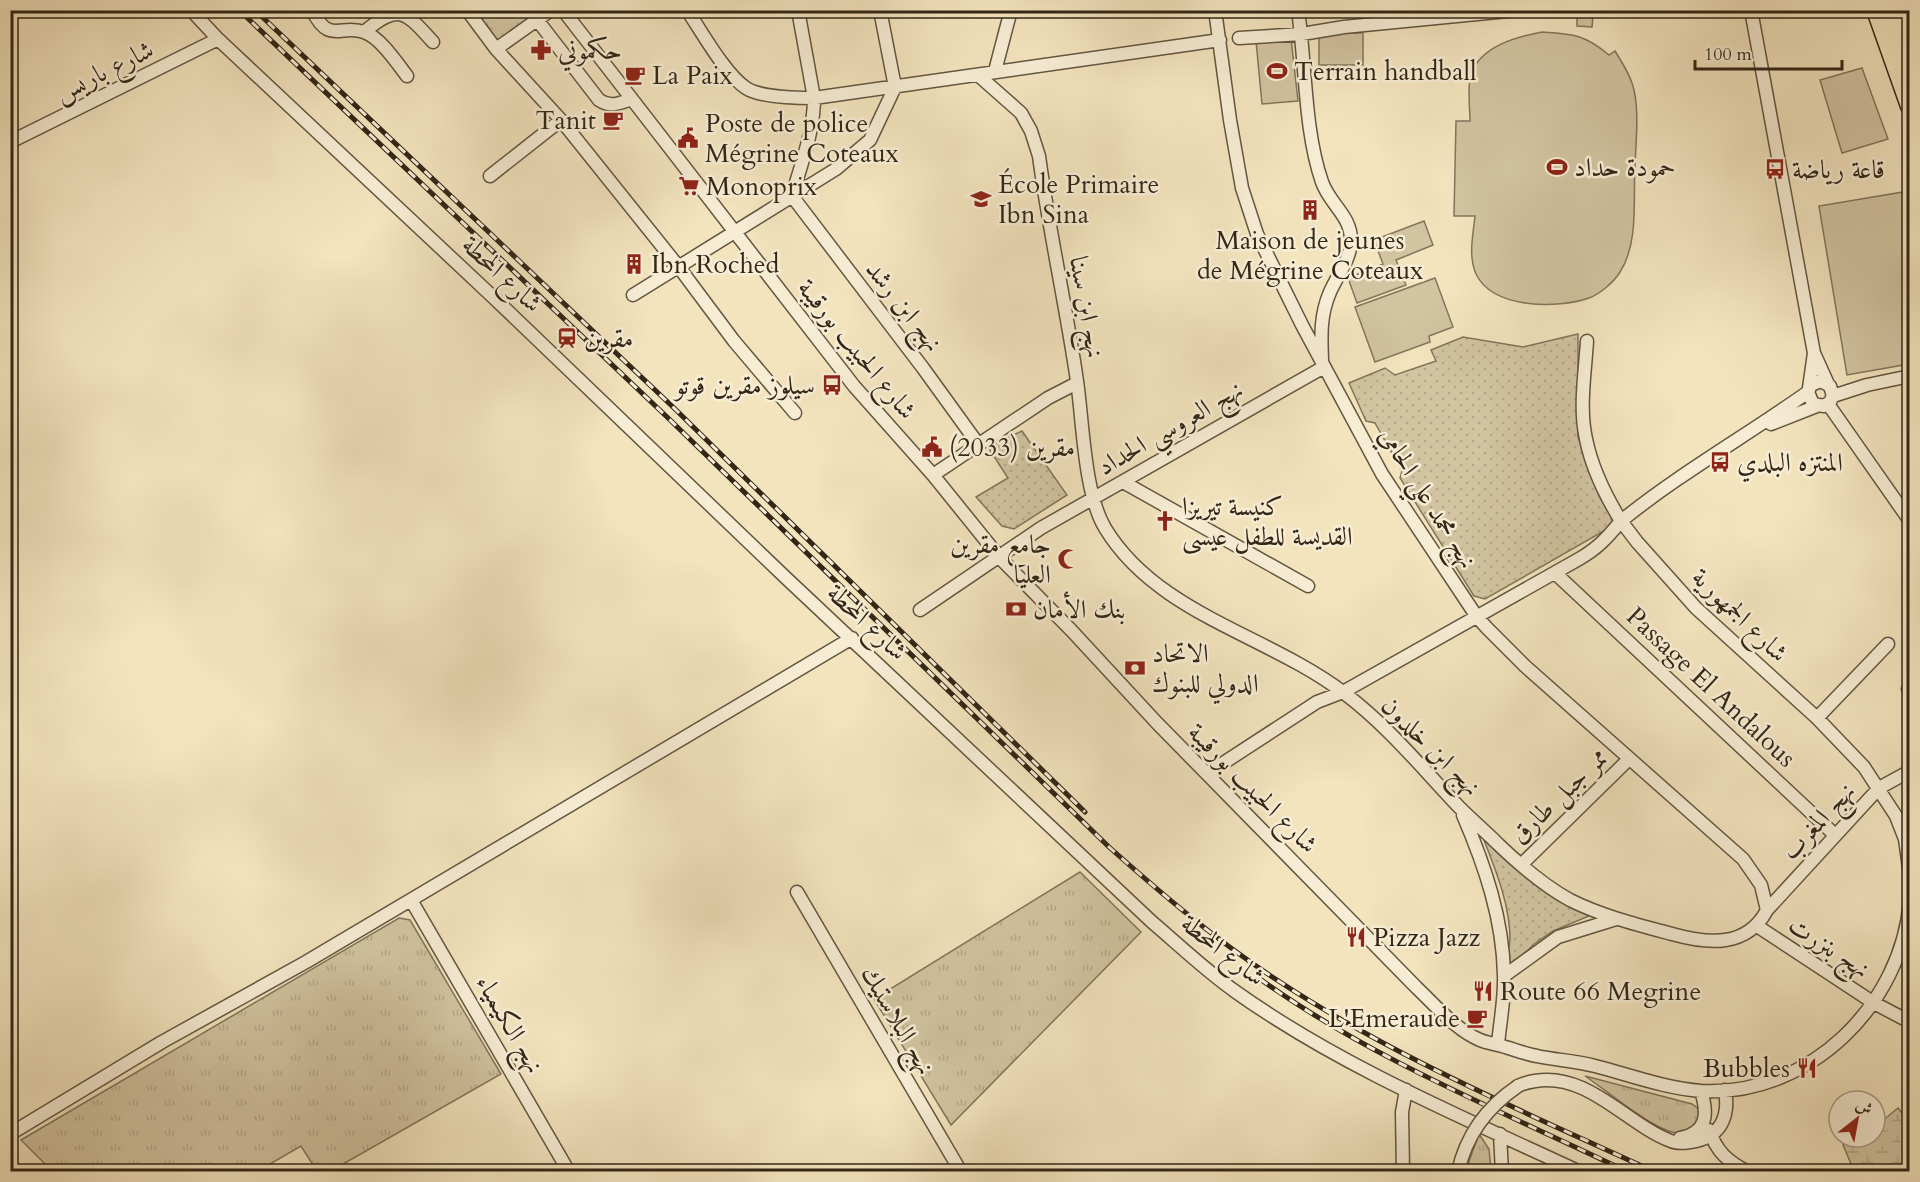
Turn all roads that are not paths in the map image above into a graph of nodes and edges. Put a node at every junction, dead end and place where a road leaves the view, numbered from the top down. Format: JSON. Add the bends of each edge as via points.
{"nodes":[{"id":1,"x":191,"y":10,"type":"edge"},
{"id":2,"x":312,"y":10,"type":"edge"},
{"id":3,"x":467,"y":10,"type":"edge"},
{"id":4,"x":551,"y":10,"type":"edge"},
{"id":5,"x":563,"y":10,"type":"edge"},
{"id":6,"x":687,"y":10,"type":"edge"},
{"id":7,"x":798,"y":10,"type":"edge"},
{"id":8,"x":880,"y":10,"type":"edge"},
{"id":9,"x":1011,"y":10,"type":"edge"},
{"id":10,"x":1215,"y":10,"type":"edge"},
{"id":11,"x":1298,"y":10,"type":"edge"},
{"id":12,"x":1518,"y":10,"type":"edge"},
{"id":13,"x":1751,"y":10,"type":"edge"},
{"id":14,"x":1875,"y":10,"type":"edge"},
{"id":15,"x":1889,"y":10,"type":"edge"},
{"id":16,"x":538,"y":21,"type":"junction"},
{"id":17,"x":364,"y":32,"type":"junction"},
{"id":18,"x":1302,"y":34,"type":"junction"},
{"id":19,"x":1239,"y":38,"type":"dead end"},
{"id":20,"x":218,"y":39,"type":"junction"},
{"id":21,"x":1220,"y":40,"type":"junction"},
{"id":22,"x":434,"y":42,"type":"dead end"},
{"id":23,"x":496,"y":49,"type":"junction"},
{"id":24,"x":1910,"y":64,"type":"edge"},
{"id":25,"x":995,"y":71,"type":"junction"},
{"id":26,"x":978,"y":75,"type":"junction"},
{"id":27,"x":408,"y":76,"type":"dead end"},
{"id":28,"x":895,"y":87,"type":"junction"},
{"id":29,"x":814,"y":98,"type":"junction"},
{"id":30,"x":632,"y":99,"type":"junction"},
{"id":31,"x":1910,"y":106,"type":"edge"},
{"id":32,"x":561,"y":120,"type":"junction"},
{"id":33,"x":10,"y":142,"type":"edge"},
{"id":34,"x":490,"y":176,"type":"dead end"},
{"id":35,"x":792,"y":196,"type":"junction"},
{"id":36,"x":736,"y":232,"type":"junction"},
{"id":37,"x":678,"y":266,"type":"junction"},
{"id":38,"x":633,"y":295,"type":"dead end"},
{"id":39,"x":1587,"y":341,"type":"dead end"},
{"id":40,"x":1814,"y":353,"type":"junction"},
{"id":41,"x":1323,"y":365,"type":"junction"},
{"id":42,"x":1910,"y":376,"type":"edge"},
{"id":43,"x":1077,"y":383,"type":"junction"},
{"id":44,"x":1809,"y":390,"type":"junction"},
{"id":45,"x":1827,"y":395,"type":"junction"},
{"id":46,"x":795,"y":413,"type":"dead end"},
{"id":47,"x":1754,"y":430,"type":"junction"},
{"id":48,"x":978,"y":444,"type":"junction"},
{"id":49,"x":933,"y":474,"type":"junction"},
{"id":50,"x":1123,"y":482,"type":"junction"},
{"id":51,"x":1094,"y":497,"type":"junction"},
{"id":52,"x":1910,"y":520,"type":"edge"},
{"id":53,"x":1621,"y":521,"type":"junction"},
{"id":54,"x":1000,"y":558,"type":"junction"},
{"id":55,"x":1555,"y":573,"type":"junction"},
{"id":56,"x":1308,"y":586,"type":"dead end"},
{"id":57,"x":920,"y":610,"type":"dead end"},
{"id":58,"x":1477,"y":617,"type":"junction"},
{"id":59,"x":852,"y":638,"type":"junction"},
{"id":60,"x":1888,"y":644,"type":"dead end"},
{"id":61,"x":1343,"y":692,"type":"junction"},
{"id":62,"x":1817,"y":718,"type":"junction"},
{"id":63,"x":1629,"y":759,"type":"junction"},
{"id":64,"x":1910,"y":771,"type":"edge"},
{"id":65,"x":1208,"y":773,"type":"junction"},
{"id":66,"x":1879,"y":788,"type":"junction"},
{"id":67,"x":1461,"y":809,"type":"junction"},
{"id":68,"x":1835,"y":835,"type":"junction"},
{"id":69,"x":1521,"y":865,"type":"junction"},
{"id":70,"x":1910,"y":875,"type":"edge"},
{"id":71,"x":797,"y":892,"type":"dead end"},
{"id":72,"x":411,"y":900,"type":"junction"},
{"id":73,"x":1910,"y":900,"type":"edge"},
{"id":74,"x":1767,"y":910,"type":"junction"},
{"id":75,"x":1616,"y":919,"type":"junction"},
{"id":76,"x":1757,"y":926,"type":"junction"},
{"id":77,"x":1906,"y":941,"type":"edge"},
{"id":78,"x":1504,"y":976,"type":"junction"},
{"id":79,"x":1874,"y":1004,"type":"junction"},
{"id":80,"x":1910,"y":1022,"type":"edge"},
{"id":81,"x":1498,"y":1044,"type":"junction"},
{"id":82,"x":1406,"y":1090,"type":"junction"},
{"id":83,"x":1725,"y":1090,"type":"junction"},
{"id":84,"x":1701,"y":1091,"type":"junction"},
{"id":85,"x":1705,"y":1117,"type":"junction"},
{"id":86,"x":10,"y":1134,"type":"edge"},
{"id":87,"x":1500,"y":1134,"type":"junction"},
{"id":88,"x":1656,"y":1134,"type":"junction"},
{"id":89,"x":1711,"y":1136,"type":"junction"},
{"id":90,"x":569,"y":1172,"type":"edge"},
{"id":91,"x":960,"y":1172,"type":"edge"},
{"id":92,"x":1403,"y":1172,"type":"edge"},
{"id":93,"x":1458,"y":1172,"type":"edge"},
{"id":94,"x":1502,"y":1172,"type":"edge"},
{"id":95,"x":1580,"y":1172,"type":"edge"},
{"id":96,"x":1748,"y":1172,"type":"edge"}],
"edges":[{"from":1,"to":20,"type":"street","name":"شارع المحطة"},
{"from":2,"to":17,"type":"street","via":[[320,24],[334,33]]},
{"from":3,"to":23,"type":"street"},
{"from":4,"to":16,"type":"street"},
{"from":5,"to":30,"type":"street","name":"شارع الحبيب بورقيبة"},
{"from":6,"to":29,"type":"street","via":[[731,74],[747,89],[791,98]]},
{"from":7,"to":29,"type":"street"},
{"from":8,"to":28,"type":"street"},
{"from":9,"to":25,"type":"street"},
{"from":10,"to":21,"type":"street","name":"نهج محمد علي الحامي"},
{"from":11,"to":18,"type":"street"},
{"from":12,"to":18,"type":"street"},
{"from":13,"to":40,"type":"street"},
{"from":14,"to":31,"type":"highway"},
{"from":15,"to":24,"type":"highway"},
{"from":16,"to":23,"type":"street"},
{"from":16,"to":30,"type":"street","via":[[599,100],[614,105]]},
{"from":17,"to":22,"type":"street","via":[[388,14],[401,14],[413,20]]},
{"from":17,"to":27,"type":"street","via":[[380,43]]},
{"from":18,"to":19,"type":"street"},
{"from":18,"to":41,"type":"street","via":[[1312,146],[1327,194],[1350,227],[1347,258],[1329,294],[1320,324]]},
{"from":20,"to":33,"type":"street","name":"شارع باريس"},
{"from":20,"to":59,"type":"street","name":"شارع المحطة"},
{"from":21,"to":25,"type":"street"},
{"from":21,"to":41,"type":"street","name":"نهج محمد علي الحامي","via":[[1242,188],[1257,234]]},
{"from":23,"to":32,"type":"street"},
{"from":25,"to":26,"type":"street"},
{"from":26,"to":28,"type":"street"},
{"from":26,"to":43,"type":"street","name":"نهج ابن سينا","via":[[1021,113],[1039,156]]},
{"from":28,"to":29,"type":"street"},
{"from":28,"to":35,"type":"street","via":[[870,140],[836,169]]},
{"from":29,"to":35,"type":"street","via":[[813,123]]},
{"from":30,"to":36,"type":"street","name":"شارع الحبيب بورقيبة"},
{"from":32,"to":34,"type":"street"},
{"from":32,"to":37,"type":"street"},
{"from":35,"to":36,"type":"street"},
{"from":35,"to":48,"type":"street","name":"نهج ابن رشد"},
{"from":36,"to":37,"type":"street"},
{"from":36,"to":49,"type":"street","name":"شارع الحبيب بورقيبة","via":[[854,386]]},
{"from":37,"to":38,"type":"street"},
{"from":37,"to":46,"type":"street"},
{"from":39,"to":53,"type":"street","name":"شارع الجمهورية","via":[[1583,409],[1586,438],[1604,494]]},
{"from":40,"to":44,"type":"street"},
{"from":40,"to":45,"type":"street"},
{"from":41,"to":50,"type":"street","name":"نهج العروسي الحداد"},
{"from":41,"to":58,"type":"street","name":"نهج محمد علي الحامي","via":[[1382,474]]},
{"from":42,"to":45,"type":"street"},
{"from":43,"to":48,"type":"street"},
{"from":43,"to":51,"type":"street","name":"نهج ابن سينا"},
{"from":44,"to":45,"type":"street","via":[[1816,382]]},
{"from":44,"to":45,"type":"street","via":[[1810,401]]},
{"from":44,"to":47,"type":"street"},
{"from":45,"to":47,"type":"street"},
{"from":45,"to":52,"type":"street"},
{"from":47,"to":53,"type":"street","via":[[1652,496]]},
{"from":48,"to":49,"type":"street"},
{"from":49,"to":54,"type":"street","name":"شارع الحبيب بورقيبة"},
{"from":50,"to":51,"type":"street","name":"نهج العروسي الحداد"},
{"from":50,"to":56,"type":"street"},
{"from":51,"to":54,"type":"street","name":"نهج العروسي الحداد"},
{"from":51,"to":61,"type":"street","name":"نهج ابن خلدون","via":[[1103,524],[1139,570],[1170,594]]},
{"from":53,"to":55,"type":"street","via":[[1599,547]]},
{"from":53,"to":62,"type":"street","name":"شارع الجمهورية","via":[[1696,608]]},
{"from":54,"to":57,"type":"street","name":"نهج العروسي الحداد"},
{"from":54,"to":65,"type":"street","name":"شارع الحبيب بورقيبة"},
{"from":55,"to":58,"type":"street"},
{"from":55,"to":68,"type":"street","name":"Passage El Andalous"},
{"from":58,"to":61,"type":"street"},
{"from":58,"to":63,"type":"street","name":"نهج محمد علي الحامي","via":[[1525,666]]},
{"from":59,"to":72,"type":"street"},
{"from":59,"to":82,"type":"street","name":"شارع المحطة","via":[[1152,922],[1210,972],[1292,1028]]},
{"from":60,"to":62,"type":"street"},
{"from":61,"to":65,"type":"street","via":[[1317,702]]},
{"from":61,"to":67,"type":"street","name":"نهج ابن خلدون","via":[[1416,759]]},
{"from":62,"to":66,"type":"street","name":"شارع الجمهورية"},
{"from":63,"to":69,"type":"street","name":"ممر جبل طارق"},
{"from":63,"to":74,"type":"street","name":"نهج محمد علي الحامي","via":[[1743,859],[1761,885]]},
{"from":64,"to":66,"type":"street","name":"نهج المغرب"},
{"from":65,"to":81,"type":"street","name":"شارع الحبيب بورقيبة","via":[[1447,1017],[1480,1040]]},
{"from":66,"to":68,"type":"street","name":"نهج المغرب"},
{"from":66,"to":70,"type":"street","name":"شارع الجمهورية","via":[[1905,839]]},
{"from":67,"to":69,"type":"street","name":"نهج ابن خلدون"},
{"from":67,"to":78,"type":"street","via":[[1490,885]]},
{"from":68,"to":74,"type":"street","name":"نهج المغرب"},
{"from":69,"to":75,"type":"street","name":"نهج ابن خلدون","via":[[1570,900]]},
{"from":71,"to":91,"type":"street","name":"نهج البلاستيك"},
{"from":72,"to":86,"type":"street"},
{"from":72,"to":90,"type":"street","name":"نهج الكيمياء"},
{"from":73,"to":77,"type":"street"},
{"from":74,"to":76,"type":"street","name":"نهج ابن خلدون"},
{"from":75,"to":76,"type":"street","name":"نهج ابن خلدون","via":[[1710,942],[1732,940]]},
{"from":75,"to":78,"type":"street","via":[[1558,937]]},
{"from":76,"to":79,"type":"street","name":"نهج بنزرت"},
{"from":77,"to":79,"type":"street"},
{"from":78,"to":81,"type":"street"},
{"from":79,"to":80,"type":"street","name":"نهج بنزرت"},
{"from":79,"to":83,"type":"street","via":[[1828,1050],[1796,1070],[1767,1083]]},
{"from":81,"to":84,"type":"street","via":[[1535,1056]]},
{"from":82,"to":87,"type":"street","name":"شارع المحطة"},
{"from":82,"to":92,"type":"street","via":[[1402,1112]]},
{"from":83,"to":84,"type":"street"},
{"from":83,"to":89,"type":"street","via":[[1726,1114]]},
{"from":84,"to":85,"type":"street"},
{"from":85,"to":88,"type":"street","via":[[1702,1125],[1687,1137],[1675,1139]]},
{"from":85,"to":89,"type":"street"},
{"from":87,"to":94,"type":"street"},
{"from":87,"to":95,"type":"street","name":"شارع المحطة"},
{"from":88,"to":89,"type":"street","via":[[1674,1143]]},
{"from":88,"to":93,"type":"street","bridge":true,"via":[[1566,1081],[1523,1083],[1481,1118]]},
{"from":89,"to":96,"type":"street","via":[[1716,1148]]}]}
